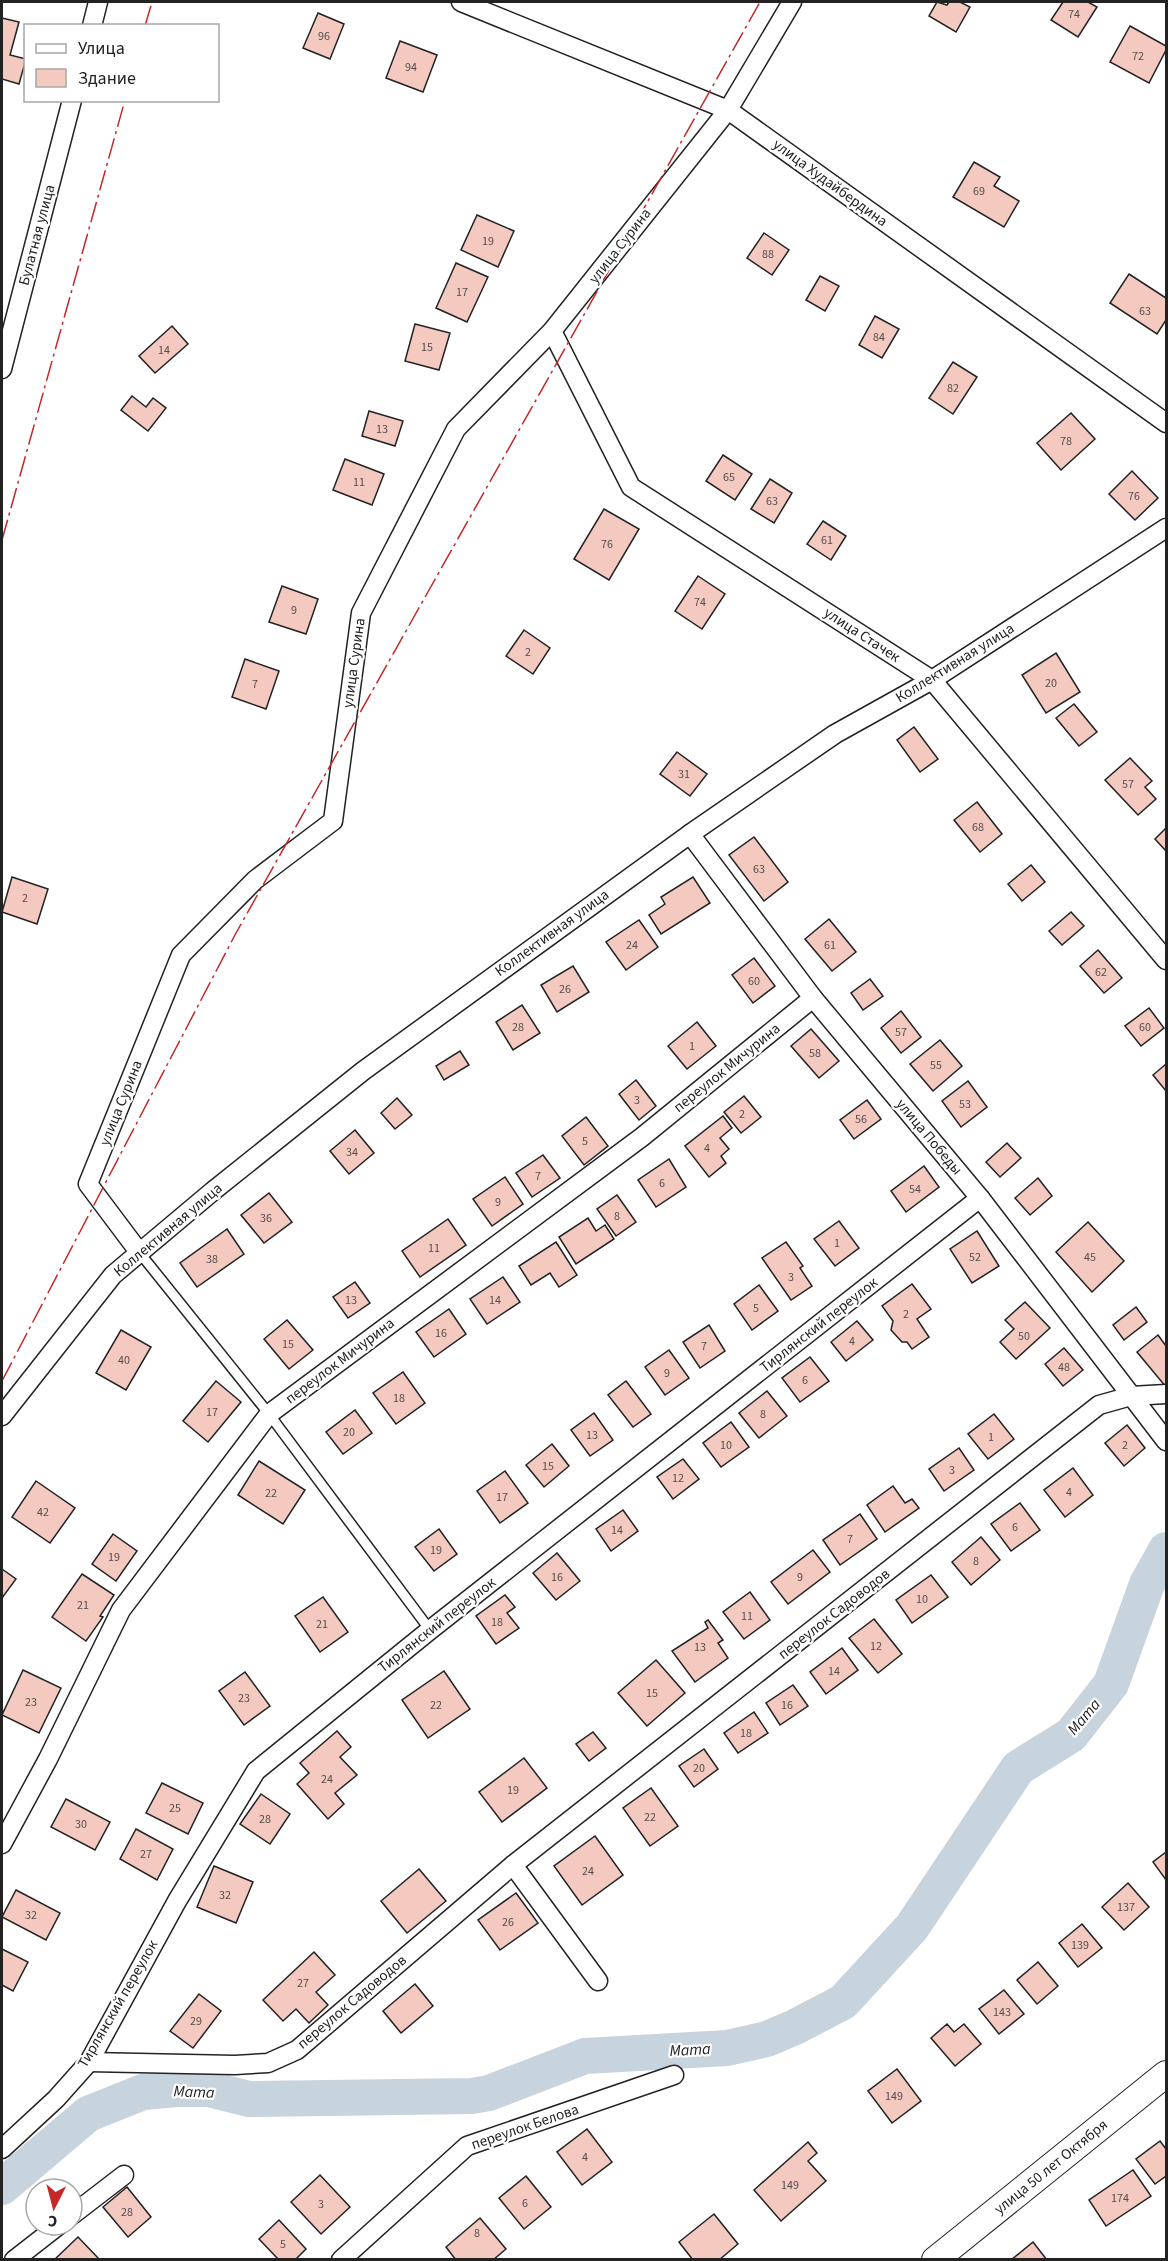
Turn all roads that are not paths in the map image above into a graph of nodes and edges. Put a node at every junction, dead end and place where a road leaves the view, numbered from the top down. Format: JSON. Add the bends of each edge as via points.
{"nodes":[{"id":1,"x":98,"y":2,"type":"edge"},
{"id":2,"x":461,"y":2,"type":"edge"},
{"id":3,"x":792,"y":2,"type":"edge"},
{"id":4,"x":92,"y":24,"type":"edge"},
{"id":5,"x":71,"y":102,"type":"edge"},
{"id":6,"x":728,"y":110,"type":"junction"},
{"id":7,"x":552,"y":331,"type":"junction"},
{"id":8,"x":2,"y":369,"type":"edge"},
{"id":9,"x":1167,"y":423,"type":"edge"},
{"id":10,"x":1167,"y":528,"type":"edge"},
{"id":11,"x":932,"y":680,"type":"junction"},
{"id":12,"x":690,"y":834,"type":"junction"},
{"id":13,"x":1167,"y":960,"type":"edge"},
{"id":14,"x":813,"y":998,"type":"junction"},
{"id":15,"x":980,"y":1198,"type":"junction"},
{"id":16,"x":140,"y":1252,"type":"junction"},
{"id":17,"x":1167,"y":1394,"type":"edge"},
{"id":18,"x":1131,"y":1396,"type":"junction"},
{"id":19,"x":269,"y":1414,"type":"junction"},
{"id":20,"x":2,"y":1416,"type":"edge"},
{"id":21,"x":1167,"y":1441,"type":"edge"},
{"id":22,"x":430,"y":1630,"type":"junction"},
{"id":23,"x":2,"y":1844,"type":"edge"},
{"id":24,"x":513,"y":1865,"type":"junction"},
{"id":25,"x":598,"y":1981,"type":"dead end"},
{"id":26,"x":89,"y":2061,"type":"junction"},
{"id":27,"x":1167,"y":2074,"type":"edge"},
{"id":28,"x":674,"y":2075,"type":"dead end"},
{"id":29,"x":2,"y":2149,"type":"edge"},
{"id":30,"x":124,"y":2175,"type":"dead end"},
{"id":31,"x":84,"y":2206,"type":"edge"},
{"id":32,"x":43,"y":2237,"type":"edge"},
{"id":33,"x":14,"y":2259,"type":"edge"},
{"id":34,"x":341,"y":2259,"type":"edge"},
{"id":35,"x":935,"y":2259,"type":"edge"}],
"edges":[{"from":1,"to":4,"type":"street"},
{"from":2,"to":6,"type":"street","name":"улица Худайбердина"},
{"from":3,"to":6,"type":"street","name":"улица Сурина"},
{"from":5,"to":8,"type":"street","name":"Булатная улица"},
{"from":6,"to":7,"type":"street","name":"улица Сурина"},
{"from":6,"to":9,"type":"street","name":"улица Худайбердина"},
{"from":7,"to":11,"type":"street","name":"улица Стачек","via":[[631,487]]},
{"from":7,"to":16,"type":"street","name":"улица Сурина","via":[[456,429],[361,613],[333,821],[255,879],[182,955],[88,1184]]},
{"from":10,"to":11,"type":"street","name":"Коллективная улица"},
{"from":11,"to":12,"type":"street","name":"Коллективная улица","via":[[835,734]]},
{"from":11,"to":13,"type":"street","name":"улица Стачек"},
{"from":12,"to":14,"type":"street","name":"улица Победы"},
{"from":12,"to":16,"type":"street","name":"Коллективная улица","via":[[363,1071]]},
{"from":14,"to":15,"type":"street","name":"улица Победы"},
{"from":14,"to":19,"type":"street","name":"переулок Мичурина","via":[[642,1137]]},
{"from":15,"to":18,"type":"street","name":"улица Победы"},
{"from":15,"to":22,"type":"street","name":"Тирлянский переулок"},
{"from":16,"to":19,"type":"lane"},
{"from":16,"to":20,"type":"street","name":"Коллективная улица","via":[[113,1275]]},
{"from":17,"to":18,"type":"street","name":"переулок Садоводов"},
{"from":18,"to":21,"type":"street","name":"улица Победы"},
{"from":18,"to":24,"type":"street","name":"переулок Садоводов","via":[[1099,1406]]},
{"from":19,"to":22,"type":"lane"},
{"from":19,"to":23,"type":"street","name":"переулок Мичурина","via":[[121,1610]]},
{"from":22,"to":26,"type":"street","name":"Тирлянский переулок","via":[[256,1771],[177,1900]]},
{"from":24,"to":25,"type":"street"},
{"from":24,"to":26,"type":"street","name":"переулок Садоводов","via":[[297,2050],[268,2063],[235,2065]]},
{"from":26,"to":29,"type":"street","name":"Тирлянский переулок","via":[[56,2099]]},
{"from":27,"to":35,"type":"street","name":"улица 50 лет Октября"},
{"from":28,"to":34,"type":"street","name":"переулок Белова","via":[[467,2146]]},
{"from":30,"to":31,"type":"street"},
{"from":32,"to":33,"type":"street"}]}
